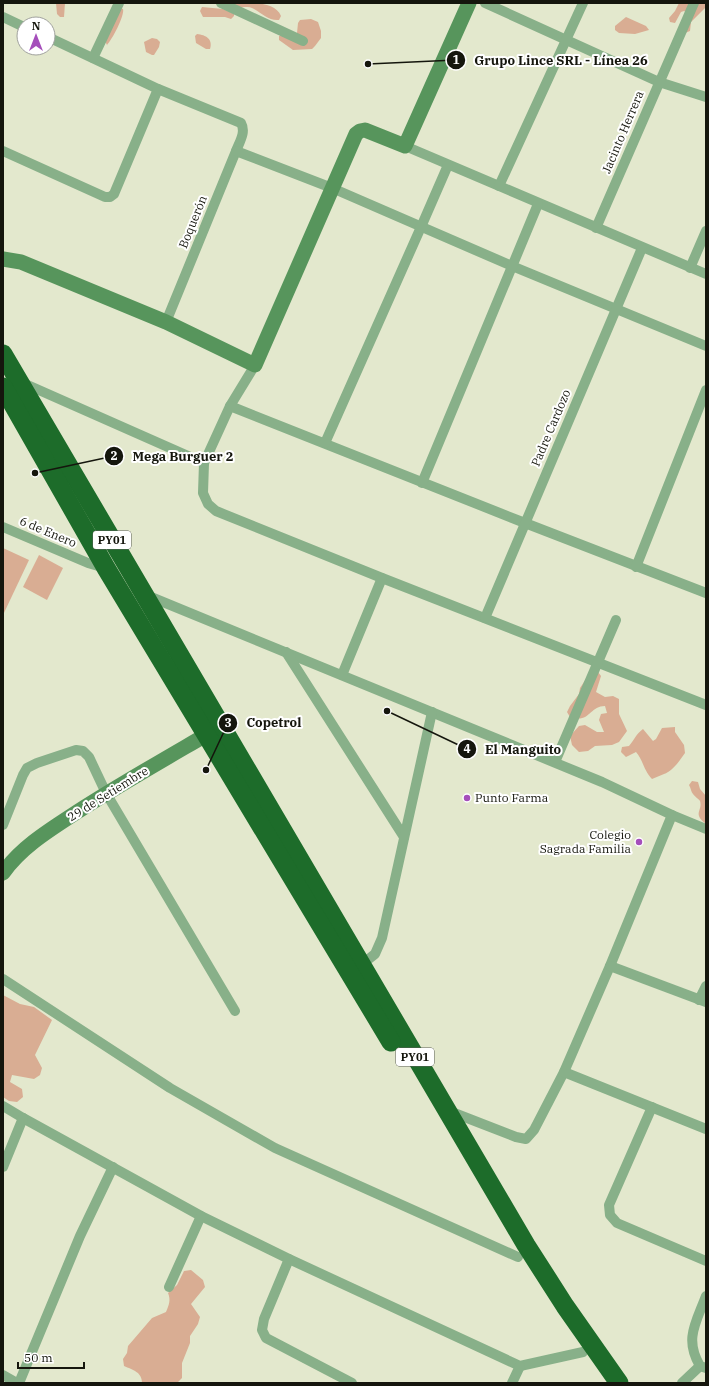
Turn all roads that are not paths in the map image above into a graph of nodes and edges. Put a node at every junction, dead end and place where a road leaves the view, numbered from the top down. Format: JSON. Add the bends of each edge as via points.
{"nodes":[{"id":1,"x":119,"y":3,"type":"edge"},
{"id":2,"x":221,"y":3,"type":"edge"},
{"id":3,"x":469,"y":3,"type":"edge"},
{"id":4,"x":485,"y":3,"type":"edge"},
{"id":5,"x":583,"y":3,"type":"edge"},
{"id":6,"x":694,"y":3,"type":"edge"},
{"id":7,"x":3,"y":17,"type":"edge"},
{"id":8,"x":16,"y":23,"type":"edge"},
{"id":9,"x":566,"y":39,"type":"junction"},
{"id":10,"x":56,"y":41,"type":"edge"},
{"id":11,"x":303,"y":41,"type":"dead end"},
{"id":12,"x":93,"y":58,"type":"junction"},
{"id":13,"x":659,"y":82,"type":"junction"},
{"id":14,"x":158,"y":89,"type":"junction"},
{"id":15,"x":706,"y":97,"type":"edge"},
{"id":16,"x":405,"y":146,"type":"junction"},
{"id":17,"x":3,"y":151,"type":"edge"},
{"id":18,"x":236,"y":151,"type":"junction"},
{"id":19,"x":448,"y":164,"type":"junction"},
{"id":20,"x":499,"y":186,"type":"junction"},
{"id":21,"x":332,"y":188,"type":"junction"},
{"id":22,"x":538,"y":204,"type":"junction"},
{"id":23,"x":421,"y":227,"type":"junction"},
{"id":24,"x":596,"y":228,"type":"junction"},
{"id":25,"x":706,"y":231,"type":"edge"},
{"id":26,"x":642,"y":248,"type":"junction"},
{"id":27,"x":3,"y":259,"type":"edge"},
{"id":28,"x":512,"y":266,"type":"junction"},
{"id":29,"x":690,"y":268,"type":"junction"},
{"id":30,"x":706,"y":274,"type":"edge"},
{"id":31,"x":616,"y":309,"type":"junction"},
{"id":32,"x":166,"y":322,"type":"junction"},
{"id":33,"x":706,"y":346,"type":"edge"},
{"id":34,"x":3,"y":354,"type":"edge"},
{"id":35,"x":255,"y":365,"type":"junction"},
{"id":36,"x":11,"y":384,"type":"edge"},
{"id":37,"x":706,"y":390,"type":"edge"},
{"id":38,"x":230,"y":406,"type":"junction"},
{"id":39,"x":324,"y":443,"type":"junction"},
{"id":40,"x":204,"y":463,"type":"junction"},
{"id":41,"x":422,"y":483,"type":"junction"},
{"id":42,"x":525,"y":523,"type":"junction"},
{"id":43,"x":3,"y":527,"type":"edge"},
{"id":44,"x":636,"y":567,"type":"junction"},
{"id":45,"x":106,"y":568,"type":"junction"},
{"id":46,"x":382,"y":578,"type":"junction"},
{"id":47,"x":706,"y":593,"type":"edge"},
{"id":48,"x":143,"y":594,"type":"junction"},
{"id":49,"x":485,"y":618,"type":"junction"},
{"id":50,"x":616,"y":620,"type":"dead end"},
{"id":51,"x":286,"y":652,"type":"junction"},
{"id":52,"x":598,"y":662,"type":"junction"},
{"id":53,"x":342,"y":675,"type":"junction"},
{"id":54,"x":706,"y":705,"type":"edge"},
{"id":55,"x":432,"y":712,"type":"junction"},
{"id":56,"x":213,"y":730,"type":"junction"},
{"id":57,"x":555,"y":762,"type":"junction"},
{"id":58,"x":106,"y":793,"type":"junction"},
{"id":59,"x":672,"y":815,"type":"junction"},
{"id":60,"x":3,"y":825,"type":"edge"},
{"id":61,"x":706,"y":828,"type":"edge"},
{"id":62,"x":404,"y":837,"type":"junction"},
{"id":63,"x":5,"y":866,"type":"edge"},
{"id":64,"x":361,"y":965,"type":"junction"},
{"id":65,"x":610,"y":966,"type":"junction"},
{"id":66,"x":3,"y":979,"type":"edge"},
{"id":67,"x":706,"y":986,"type":"edge"},
{"id":68,"x":703,"y":1001,"type":"edge"},
{"id":69,"x":235,"y":1011,"type":"dead end"},
{"id":70,"x":564,"y":1072,"type":"junction"},
{"id":71,"x":3,"y":1106,"type":"edge"},
{"id":72,"x":652,"y":1107,"type":"junction"},
{"id":73,"x":446,"y":1110,"type":"junction"},
{"id":74,"x":22,"y":1118,"type":"junction"},
{"id":75,"x":706,"y":1129,"type":"edge"},
{"id":76,"x":3,"y":1167,"type":"edge"},
{"id":77,"x":113,"y":1167,"type":"junction"},
{"id":78,"x":201,"y":1216,"type":"junction"},
{"id":79,"x":518,"y":1257,"type":"junction"},
{"id":80,"x":289,"y":1259,"type":"junction"},
{"id":81,"x":706,"y":1261,"type":"edge"},
{"id":82,"x":169,"y":1287,"type":"dead end"},
{"id":83,"x":706,"y":1296,"type":"edge"},
{"id":84,"x":583,"y":1352,"type":"junction"},
{"id":85,"x":520,"y":1366,"type":"junction"},
{"id":86,"x":703,"y":1367,"type":"edge"},
{"id":87,"x":3,"y":1375,"type":"edge"},
{"id":88,"x":18,"y":1383,"type":"edge"},
{"id":89,"x":352,"y":1383,"type":"edge"},
{"id":90,"x":512,"y":1383,"type":"edge"},
{"id":91,"x":605,"y":1383,"type":"edge"},
{"id":92,"x":618,"y":1383,"type":"edge"},
{"id":93,"x":682,"y":1383,"type":"edge"}],
"edges":[{"from":1,"to":12,"type":"street"},
{"from":2,"to":11,"type":"street"},
{"from":3,"to":16,"type":"street"},
{"from":4,"to":9,"type":"street"},
{"from":5,"to":9,"type":"street"},
{"from":6,"to":13,"type":"street","name":"Jacinto Herrera"},
{"from":7,"to":8,"type":"street"},
{"from":9,"to":13,"type":"street"},
{"from":9,"to":20,"type":"street"},
{"from":10,"to":12,"type":"street"},
{"from":12,"to":14,"type":"street"},
{"from":13,"to":15,"type":"street"},
{"from":13,"to":24,"type":"street","name":"Jacinto Herrera"},
{"from":14,"to":17,"type":"street","via":[[114,194],[110,197]]},
{"from":14,"to":18,"type":"street","name":"Boquerón","via":[[241,123],[244,132]]},
{"from":16,"to":19,"type":"street"},
{"from":16,"to":21,"type":"street","via":[[365,130],[360,131],[356,134]]},
{"from":18,"to":21,"type":"street"},
{"from":18,"to":32,"type":"street","name":"Boquerón"},
{"from":19,"to":20,"type":"street"},
{"from":19,"to":23,"type":"street"},
{"from":20,"to":22,"type":"street"},
{"from":21,"to":23,"type":"street"},
{"from":21,"to":35,"type":"street"},
{"from":22,"to":24,"type":"street"},
{"from":22,"to":28,"type":"street"},
{"from":23,"to":28,"type":"street"},
{"from":23,"to":39,"type":"street"},
{"from":24,"to":26,"type":"street"},
{"from":25,"to":29,"type":"street"},
{"from":26,"to":29,"type":"street"},
{"from":26,"to":31,"type":"street","name":"Padre Cardozo"},
{"from":27,"to":32,"type":"street","via":[[21,262]]},
{"from":28,"to":31,"type":"street"},
{"from":28,"to":41,"type":"street"},
{"from":29,"to":30,"type":"street"},
{"from":31,"to":33,"type":"street"},
{"from":31,"to":42,"type":"street","name":"Padre Cardozo"},
{"from":32,"to":35,"type":"street"},
{"from":34,"to":36,"type":"highway","number":"PY01"},
{"from":35,"to":38,"type":"street"},
{"from":36,"to":40,"type":"street"},
{"from":36,"to":45,"type":"highway","number":"PY01"},
{"from":36,"to":48,"type":"highway","number":"PY01"},
{"from":37,"to":44,"type":"street"},
{"from":38,"to":39,"type":"street"},
{"from":38,"to":40,"type":"street"},
{"from":39,"to":41,"type":"street"},
{"from":40,"to":46,"type":"street","via":[[204,493],[208,504],[216,511]]},
{"from":41,"to":42,"type":"street"},
{"from":42,"to":44,"type":"street"},
{"from":42,"to":49,"type":"street","name":"Padre Cardozo"},
{"from":43,"to":45,"type":"street","name":"6 de Enero","via":[[88,563]]},
{"from":44,"to":47,"type":"street"},
{"from":45,"to":56,"type":"highway","number":"PY01"},
{"from":46,"to":49,"type":"street"},
{"from":46,"to":53,"type":"street"},
{"from":48,"to":51,"type":"street"},
{"from":48,"to":56,"type":"highway","number":"PY01"},
{"from":49,"to":52,"type":"street"},
{"from":50,"to":52,"type":"street"},
{"from":51,"to":53,"type":"street"},
{"from":51,"to":62,"type":"street"},
{"from":52,"to":54,"type":"street"},
{"from":52,"to":57,"type":"street"},
{"from":53,"to":55,"type":"street"},
{"from":55,"to":57,"type":"street"},
{"from":55,"to":62,"type":"street"},
{"from":56,"to":58,"type":"street","name":"29 de Setiembre"},
{"from":56,"to":64,"type":"highway","number":"PY01"},
{"from":56,"to":79,"type":"highway","number":"PY01","via":[[335,948]]},
{"from":57,"to":59,"type":"street"},
{"from":58,"to":60,"type":"street","via":[[89,757],[83,751],[76,750],[27,768]]},
{"from":58,"to":63,"type":"street","name":"29 de Setiembre","via":[[44,833]]},
{"from":58,"to":69,"type":"street"},
{"from":59,"to":61,"type":"street"},
{"from":59,"to":65,"type":"street"},
{"from":62,"to":64,"type":"street","via":[[382,938],[375,954]]},
{"from":64,"to":73,"type":"highway","number":"PY01"},
{"from":65,"to":68,"type":"street"},
{"from":65,"to":70,"type":"street"},
{"from":66,"to":79,"type":"street","via":[[170,1088],[275,1148]]},
{"from":67,"to":68,"type":"street"},
{"from":70,"to":72,"type":"street"},
{"from":70,"to":73,"type":"street","via":[[534,1130],[526,1139]]},
{"from":71,"to":74,"type":"street"},
{"from":72,"to":75,"type":"street"},
{"from":72,"to":81,"type":"street","via":[[609,1205],[610,1215],[617,1223]]},
{"from":73,"to":92,"type":"highway","number":"PY01","via":[[526,1245]]},
{"from":74,"to":76,"type":"street"},
{"from":74,"to":77,"type":"street"},
{"from":77,"to":78,"type":"street"},
{"from":77,"to":88,"type":"street","via":[[80,1236]]},
{"from":78,"to":80,"type":"street"},
{"from":78,"to":82,"type":"street"},
{"from":79,"to":84,"type":"highway","number":"PY01"},
{"from":80,"to":85,"type":"street"},
{"from":80,"to":89,"type":"street","via":[[264,1319],[262,1330],[266,1338]]},
{"from":83,"to":86,"type":"street","via":[[693,1330],[692,1344],[694,1356]]},
{"from":84,"to":85,"type":"street"},
{"from":84,"to":91,"type":"highway","number":"PY01"},
{"from":85,"to":90,"type":"street"},
{"from":86,"to":93,"type":"street"},
{"from":87,"to":88,"type":"street"}]}
